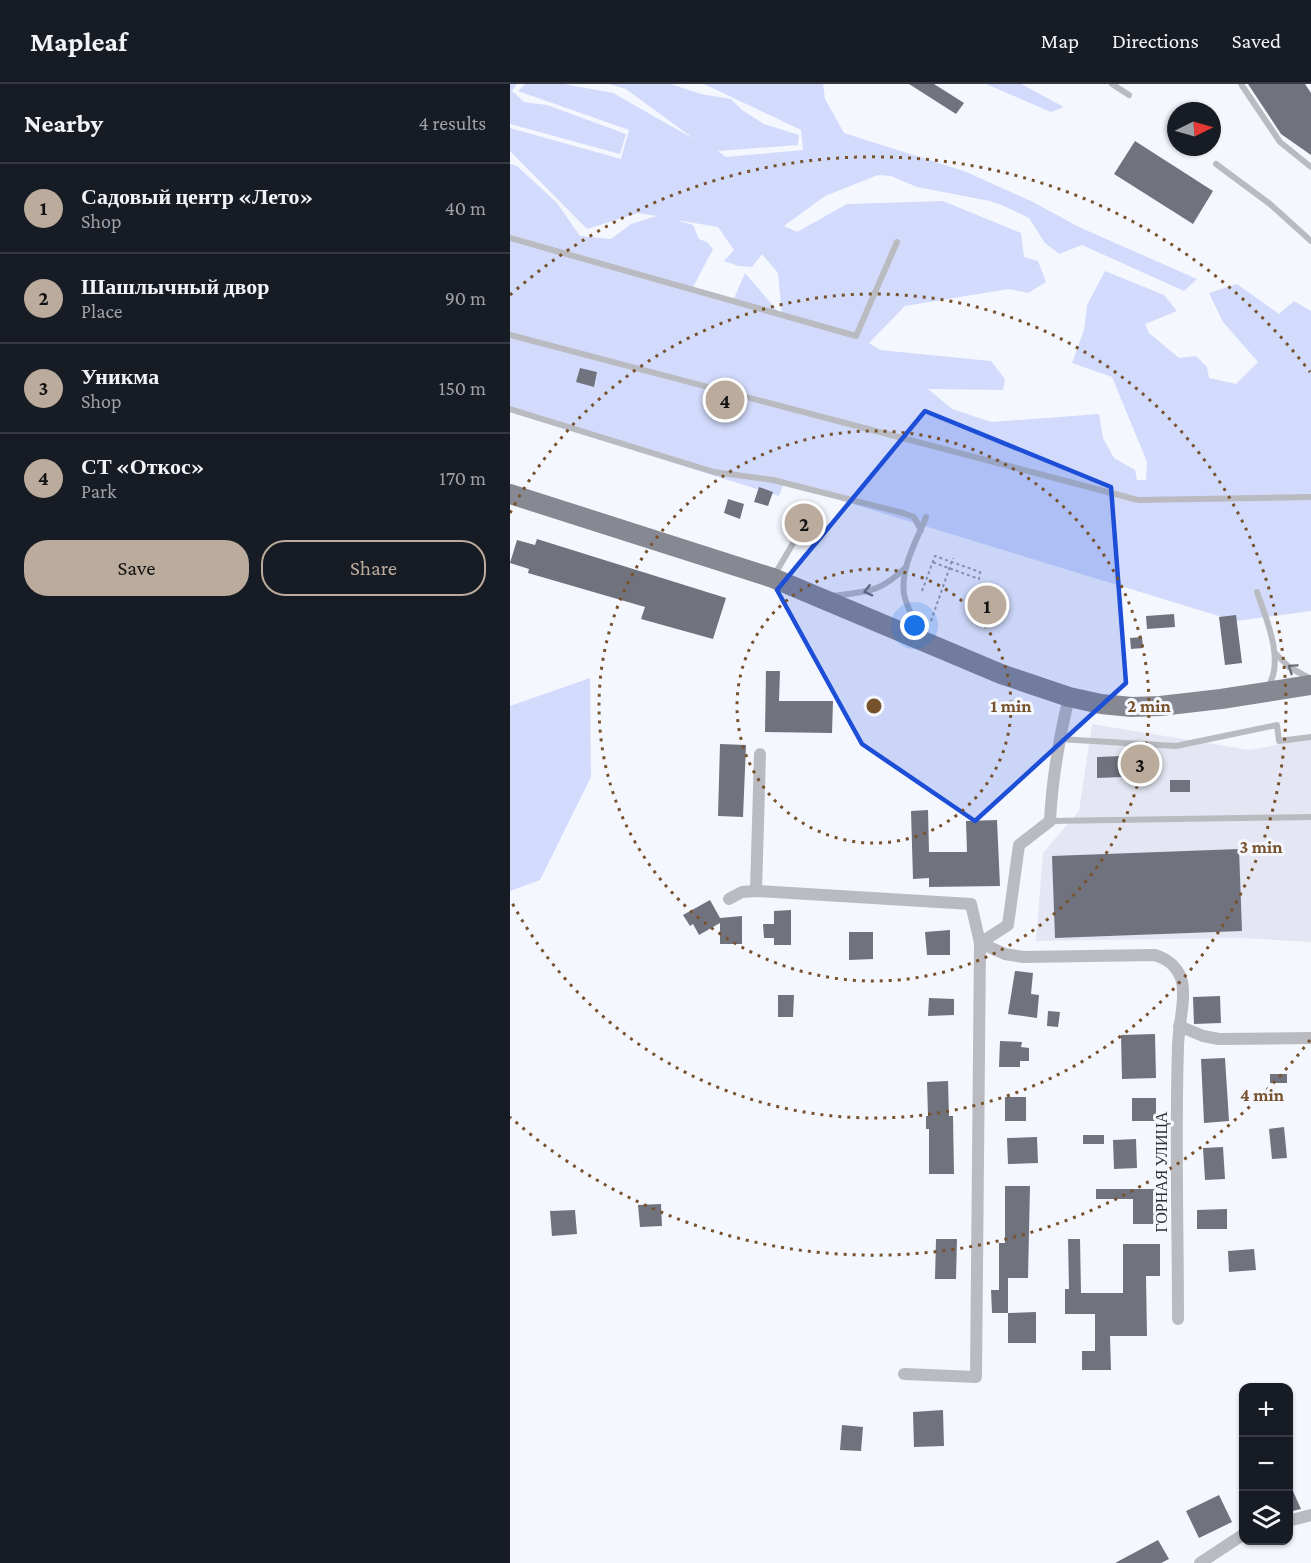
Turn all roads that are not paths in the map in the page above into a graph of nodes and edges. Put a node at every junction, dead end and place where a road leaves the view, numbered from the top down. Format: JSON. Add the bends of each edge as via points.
{"nodes":[{"id":1,"x":1112,"y":84,"type":"edge"},
{"id":2,"x":1241,"y":84,"type":"edge"},
{"id":3,"x":1129,"y":95,"type":"dead end"},
{"id":4,"x":1216,"y":164,"type":"dead end"},
{"id":5,"x":1311,"y":167,"type":"edge"},
{"id":6,"x":510,"y":238,"type":"edge"},
{"id":7,"x":1311,"y":240,"type":"edge"},
{"id":8,"x":897,"y":242,"type":"dead end"},
{"id":9,"x":510,"y":335,"type":"edge"},
{"id":10,"x":510,"y":409,"type":"edge"},
{"id":11,"x":510,"y":494,"type":"edge"},
{"id":12,"x":1311,"y":497,"type":"edge"},
{"id":13,"x":926,"y":517,"type":"dead end"},
{"id":14,"x":921,"y":530,"type":"junction"},
{"id":15,"x":795,"y":540,"type":"dead end"},
{"id":16,"x":906,"y":567,"type":"junction"},
{"id":17,"x":774,"y":578,"type":"junction"},
{"id":18,"x":1257,"y":592,"type":"dead end"},
{"id":19,"x":823,"y":597,"type":"junction"},
{"id":20,"x":924,"y":640,"type":"junction"},
{"id":21,"x":1275,"y":654,"type":"junction"},
{"id":22,"x":1311,"y":679,"type":"edge"},
{"id":23,"x":1311,"y":686,"type":"edge"},
{"id":24,"x":1262,"y":693,"type":"junction"},
{"id":25,"x":1070,"y":697,"type":"junction"},
{"id":26,"x":1311,"y":737,"type":"edge"},
{"id":27,"x":1059,"y":739,"type":"junction"},
{"id":28,"x":760,"y":754,"type":"dead end"},
{"id":29,"x":1311,"y":817,"type":"edge"},
{"id":30,"x":1050,"y":821,"type":"junction"},
{"id":31,"x":756,"y":891,"type":"junction"},
{"id":32,"x":729,"y":899,"type":"dead end"},
{"id":33,"x":980,"y":943,"type":"junction"},
{"id":34,"x":1179,"y":1026,"type":"junction"},
{"id":35,"x":1311,"y":1038,"type":"edge"},
{"id":36,"x":1178,"y":1319,"type":"dead end"},
{"id":37,"x":904,"y":1374,"type":"dead end"},
{"id":38,"x":1311,"y":1515,"type":"edge"},
{"id":39,"x":1293,"y":1520,"type":"edge"},
{"id":40,"x":1239,"y":1537,"type":"edge"},
{"id":41,"x":1200,"y":1563,"type":"edge"}],
"edges":[{"from":1,"to":3,"type":"lane"},
{"from":2,"to":5,"type":"lane","via":[[1280,142]]},
{"from":4,"to":7,"type":"lane"},
{"from":6,"to":8,"type":"lane","via":[[856,336]]},
{"from":9,"to":12,"type":"lane","via":[[1138,500]]},
{"from":10,"to":14,"type":"lane","via":[[714,472],[773,480],[903,513],[914,517]]},
{"from":11,"to":17,"type":"main road"},
{"from":13,"to":14,"type":"lane"},
{"from":14,"to":16,"type":"lane"},
{"from":15,"to":17,"type":"lane"},
{"from":16,"to":19,"type":"lane","one_way":true,"via":[[883,586],[867,592]]},
{"from":16,"to":20,"type":"lane","via":[[904,594]]},
{"from":17,"to":19,"type":"main road"},
{"from":18,"to":21,"type":"lane"},
{"from":19,"to":20,"type":"main road"},
{"from":20,"to":25,"type":"main road","via":[[1001,674]]},
{"from":22,"to":21,"type":"lane","one_way":true,"via":[[1288,667]]},
{"from":21,"to":24,"type":"lane","via":[[1274,678]]},
{"from":23,"to":24,"type":"main road"},
{"from":24,"to":25,"type":"main road","via":[[1132,707]]},
{"from":25,"to":27,"type":"street"},
{"from":26,"to":27,"type":"lane","via":[[1279,741],[1277,725],[1176,746]]},
{"from":27,"to":30,"type":"street"},
{"from":28,"to":31,"type":"street"},
{"from":29,"to":30,"type":"lane"},
{"from":30,"to":33,"type":"street","via":[[1019,845],[1008,925]]},
{"from":31,"to":32,"type":"street","via":[[742,892]]},
{"from":31,"to":33,"type":"street","via":[[971,904]]},
{"from":33,"to":34,"type":"street","name":"ГОРНАЯ УЛИЦА","via":[[1023,957],[1165,958],[1181,979]]},
{"from":33,"to":37,"type":"street","via":[[976,1377]]},
{"from":34,"to":35,"type":"street","via":[[1219,1039]]},
{"from":34,"to":36,"type":"street","name":"ГОРНАЯ УЛИЦА"},
{"from":38,"to":39,"type":"street"},
{"from":40,"to":41,"type":"street"}]}
